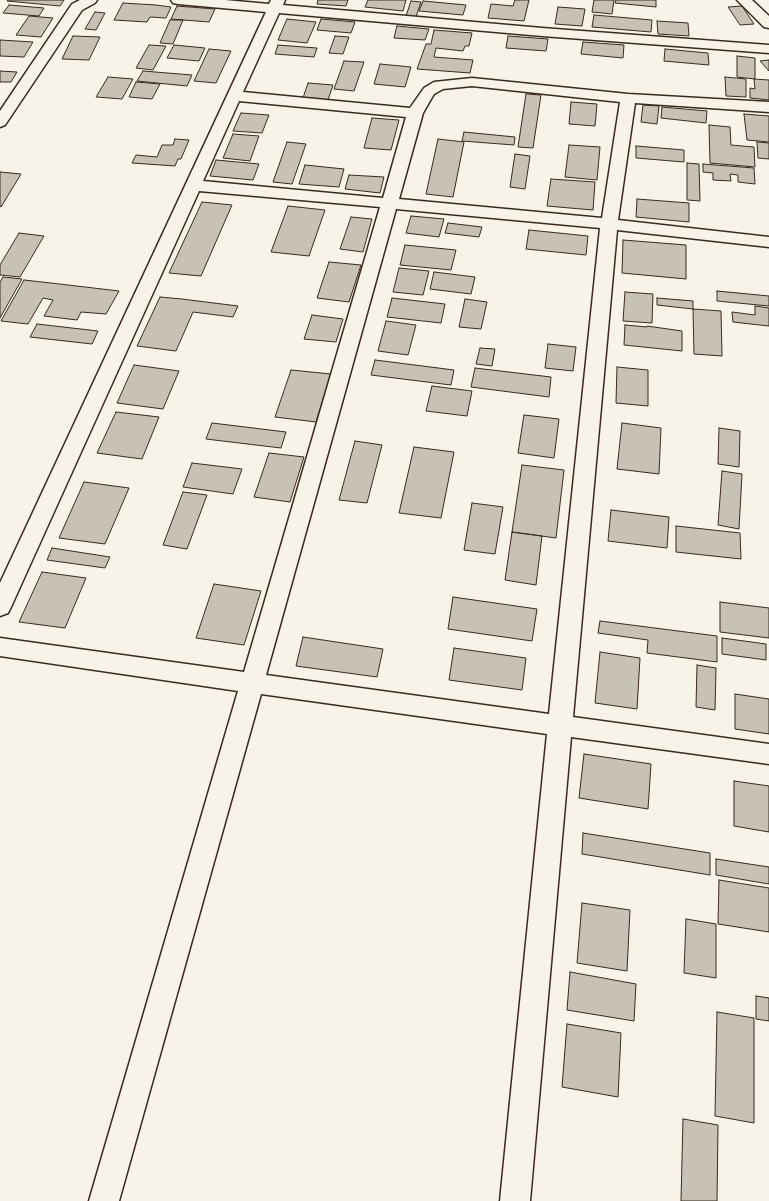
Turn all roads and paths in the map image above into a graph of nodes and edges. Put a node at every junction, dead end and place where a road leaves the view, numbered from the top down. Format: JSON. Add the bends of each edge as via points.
{"nodes":[{"id":1,"x":90,"y":0,"type":"edge"},
{"id":2,"x":178,"y":0,"type":"edge"},
{"id":3,"x":744,"y":0,"type":"edge"},
{"id":4,"x":276,"y":4,"type":"edge"},
{"id":5,"x":769,"y":24,"type":"edge"},
{"id":6,"x":769,"y":49,"type":"edge"},
{"id":7,"x":234,"y":96,"type":"junction"},
{"id":8,"x":628,"y":98,"type":"junction"},
{"id":9,"x":769,"y":107,"type":"edge"},
{"id":10,"x":415,"y":113,"type":"junction"},
{"id":11,"x":0,"y":122,"type":"edge"},
{"id":12,"x":192,"y":185,"type":"junction"},
{"id":13,"x":390,"y":204,"type":"junction"},
{"id":14,"x":610,"y":224,"type":"junction"},
{"id":15,"x":769,"y":242,"type":"edge"},
{"id":16,"x":0,"y":607,"type":"edge"},
{"id":17,"x":0,"y":647,"type":"edge"},
{"id":18,"x":252,"y":683,"type":"junction"},
{"id":19,"x":560,"y":725,"type":"junction"},
{"id":20,"x":769,"y":754,"type":"edge"},
{"id":21,"x":104,"y":1201,"type":"edge"},
{"id":22,"x":515,"y":1201,"type":"edge"}],
"edges":[{"from":1,"to":11,"type":"street","via":[[77,6]]},
{"from":2,"to":4,"type":"street"},
{"from":3,"to":5,"type":"street"},
{"from":4,"to":6,"type":"street","via":[[542,32]]},
{"from":4,"to":7,"type":"street"},
{"from":7,"to":10,"type":"street"},
{"from":7,"to":12,"type":"street"},
{"from":8,"to":9,"type":"street"},
{"from":8,"to":10,"type":"street","via":[[472,82],[453,83],[429,91]]},
{"from":8,"to":14,"type":"street"},
{"from":10,"to":13,"type":"street"},
{"from":12,"to":13,"type":"street"},
{"from":12,"to":16,"type":"street"},
{"from":13,"to":14,"type":"street"},
{"from":13,"to":18,"type":"street"},
{"from":14,"to":15,"type":"street"},
{"from":14,"to":19,"type":"street"},
{"from":17,"to":18,"type":"street"},
{"from":18,"to":19,"type":"street"},
{"from":18,"to":21,"type":"street"},
{"from":19,"to":20,"type":"street"},
{"from":19,"to":22,"type":"street"}]}
